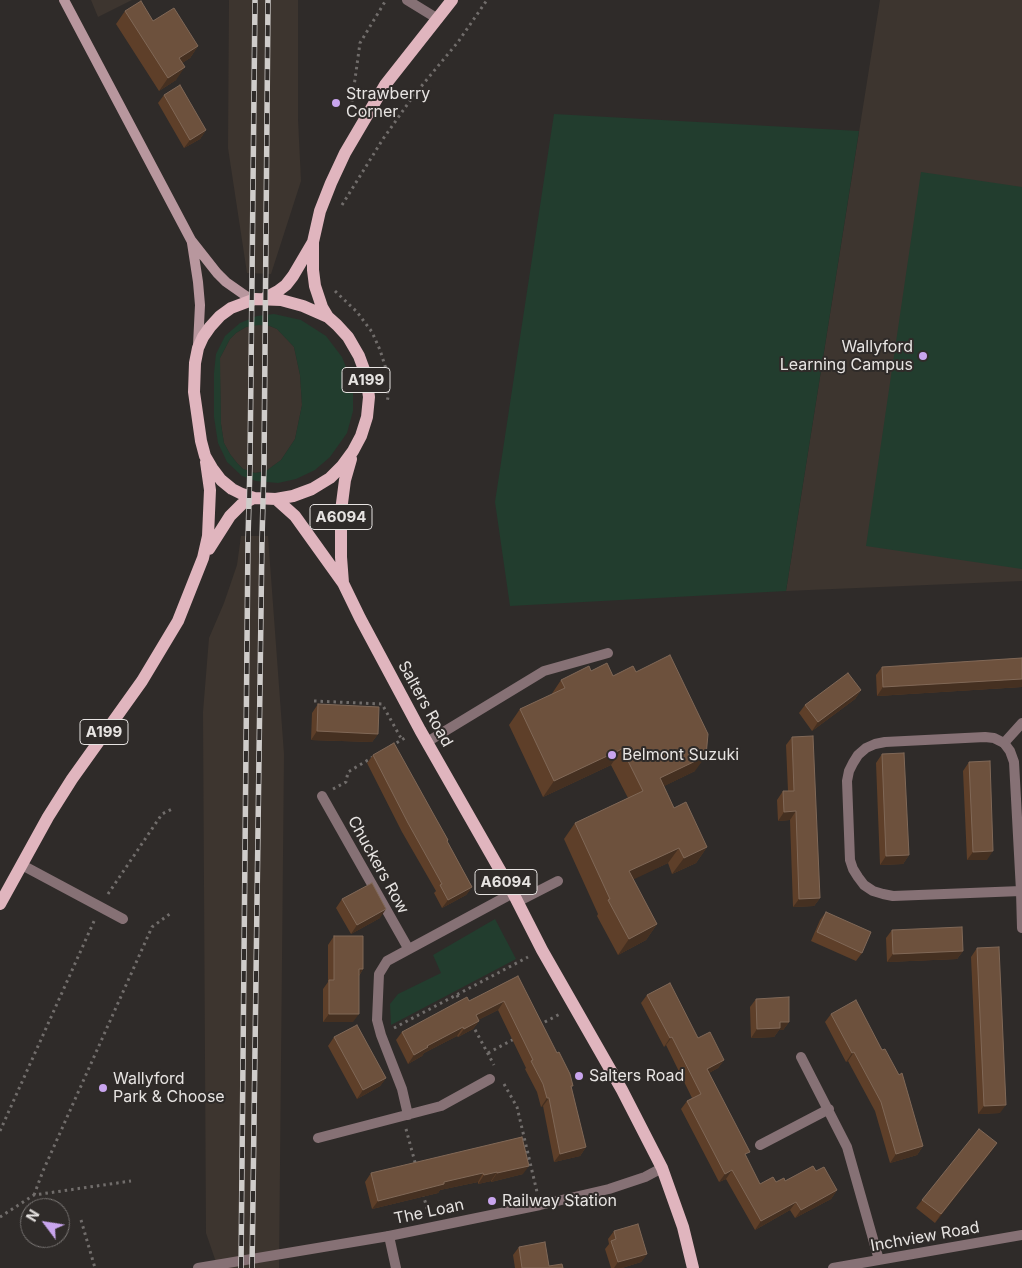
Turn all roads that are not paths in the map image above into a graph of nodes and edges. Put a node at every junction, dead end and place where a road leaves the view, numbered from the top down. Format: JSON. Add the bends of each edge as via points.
{"nodes":[{"id":1,"x":64,"y":0,"type":"edge"},
{"id":2,"x":407,"y":0,"type":"edge"},
{"id":3,"x":452,"y":0,"type":"edge"},
{"id":4,"x":438,"y":19,"type":"junction"},
{"id":5,"x":191,"y":240,"type":"junction"},
{"id":6,"x":313,"y":242,"type":"junction"},
{"id":7,"x":259,"y":298,"type":"junction"},
{"id":8,"x":328,"y":317,"type":"junction"},
{"id":9,"x":198,"y":348,"type":"junction"},
{"id":10,"x":353,"y":452,"type":"junction"},
{"id":11,"x":205,"y":456,"type":"junction"},
{"id":12,"x":246,"y":499,"type":"junction"},
{"id":13,"x":272,"y":499,"type":"junction"},
{"id":14,"x":203,"y":558,"type":"junction"},
{"id":15,"x":343,"y":583,"type":"junction"},
{"id":16,"x":608,"y":653,"type":"dead end"},
{"id":17,"x":1022,"y":723,"type":"edge"},
{"id":18,"x":427,"y":742,"type":"junction"},
{"id":19,"x":1004,"y":743,"type":"junction"},
{"id":20,"x":322,"y":796,"type":"road end"},
{"id":21,"x":22,"y":865,"type":"junction"},
{"id":22,"x":558,"y":881,"type":"dead end"},
{"id":23,"x":1020,"y":891,"type":"junction"},
{"id":24,"x":515,"y":898,"type":"junction"},
{"id":25,"x":0,"y":904,"type":"edge"},
{"id":26,"x":123,"y":919,"type":"dead end"},
{"id":27,"x":1022,"y":928,"type":"edge"},
{"id":28,"x":408,"y":948,"type":"junction"},
{"id":29,"x":801,"y":1057,"type":"dead end"},
{"id":30,"x":490,"y":1079,"type":"dead end"},
{"id":31,"x":829,"y":1109,"type":"junction"},
{"id":32,"x":405,"y":1116,"type":"junction"},
{"id":33,"x":318,"y":1138,"type":"dead end"},
{"id":34,"x":760,"y":1145,"type":"dead end"},
{"id":35,"x":662,"y":1168,"type":"junction"},
{"id":36,"x":389,"y":1236,"type":"junction"},
{"id":37,"x":1022,"y":1236,"type":"edge"},
{"id":38,"x":879,"y":1260,"type":"junction"},
{"id":39,"x":198,"y":1268,"type":"edge"},
{"id":40,"x":396,"y":1268,"type":"edge"},
{"id":41,"x":693,"y":1268,"type":"edge"},
{"id":42,"x":833,"y":1268,"type":"edge"}],
"edges":[{"from":1,"to":5,"type":"main road"},
{"from":2,"to":4,"type":"street"},
{"from":3,"to":4,"type":"main road","number":"A199"},
{"from":4,"to":6,"type":"main road","number":"A199","via":[[385,85],[345,153],[320,211]]},
{"from":5,"to":7,"type":"main road","via":[[221,278],[237,290]]},
{"from":5,"to":9,"type":"main road","via":[[200,305]]},
{"from":6,"to":7,"type":"main road","number":"A199","via":[[289,280],[278,291]]},
{"from":6,"to":8,"type":"main road","number":"A199","via":[[316,286]]},
{"from":7,"to":8,"type":"main road","number":"A199","via":[[290,302]]},
{"from":7,"to":9,"type":"main road","number":"A199","via":[[220,316]]},
{"from":8,"to":10,"type":"main road","number":"A199","via":[[348,337],[366,375],[367,417]]},
{"from":9,"to":11,"type":"main road","number":"A199","via":[[194,392]]},
{"from":10,"to":13,"type":"main road","number":"A199","via":[[330,478],[312,489]]},
{"from":10,"to":15,"type":"main road","name":"Salters Road","number":"A6094","via":[[341,511]]},
{"from":11,"to":12,"type":"main road","number":"A199","via":[[221,480]]},
{"from":11,"to":14,"type":"main road","number":"A199","via":[[210,490],[208,536]]},
{"from":12,"to":13,"type":"main road","number":"A199"},
{"from":12,"to":14,"type":"main road","number":"A199","via":[[230,516]]},
{"from":13,"to":15,"type":"main road","name":"Salters Road","number":"A6094","via":[[295,516]]},
{"from":14,"to":21,"type":"main road","number":"A199","via":[[168,638],[142,681],[72,779]]},
{"from":15,"to":18,"type":"main road","name":"Salters Road","number":"A6094"},
{"from":16,"to":18,"type":"street","via":[[544,670]]},
{"from":17,"to":19,"type":"street"},
{"from":18,"to":24,"type":"main road","name":"Salters Road","number":"A6094"},
{"from":19,"to":23,"type":"street","via":[[1014,762]]},
{"from":19,"to":23,"type":"street","via":[[985,737],[885,742],[866,748],[848,771],[850,860],[864,885],[893,896]]},
{"from":20,"to":28,"type":"street","name":"Chuckers Row"},
{"from":21,"to":25,"type":"main road","number":"A199"},
{"from":21,"to":26,"type":"street"},
{"from":22,"to":24,"type":"street"},
{"from":23,"to":27,"type":"street"},
{"from":24,"to":28,"type":"street"},
{"from":24,"to":35,"type":"main road","name":"Salters Road","number":"A6094"},
{"from":28,"to":32,"type":"street","via":[[387,961],[379,974],[377,1020],[402,1089]]},
{"from":29,"to":31,"type":"street"},
{"from":30,"to":32,"type":"street","via":[[441,1106]]},
{"from":31,"to":34,"type":"street"},
{"from":31,"to":38,"type":"street","via":[[847,1147]]},
{"from":32,"to":33,"type":"street"},
{"from":35,"to":36,"type":"street","name":"The Loan","via":[[609,1189]]},
{"from":35,"to":41,"type":"main road","name":"Salters Road","number":"A6094","via":[[683,1227]]},
{"from":36,"to":39,"type":"street","name":"The Loan"},
{"from":36,"to":40,"type":"street"},
{"from":37,"to":38,"type":"street","name":"Inchview Road"},
{"from":38,"to":42,"type":"street","name":"Inchview Road"}]}
